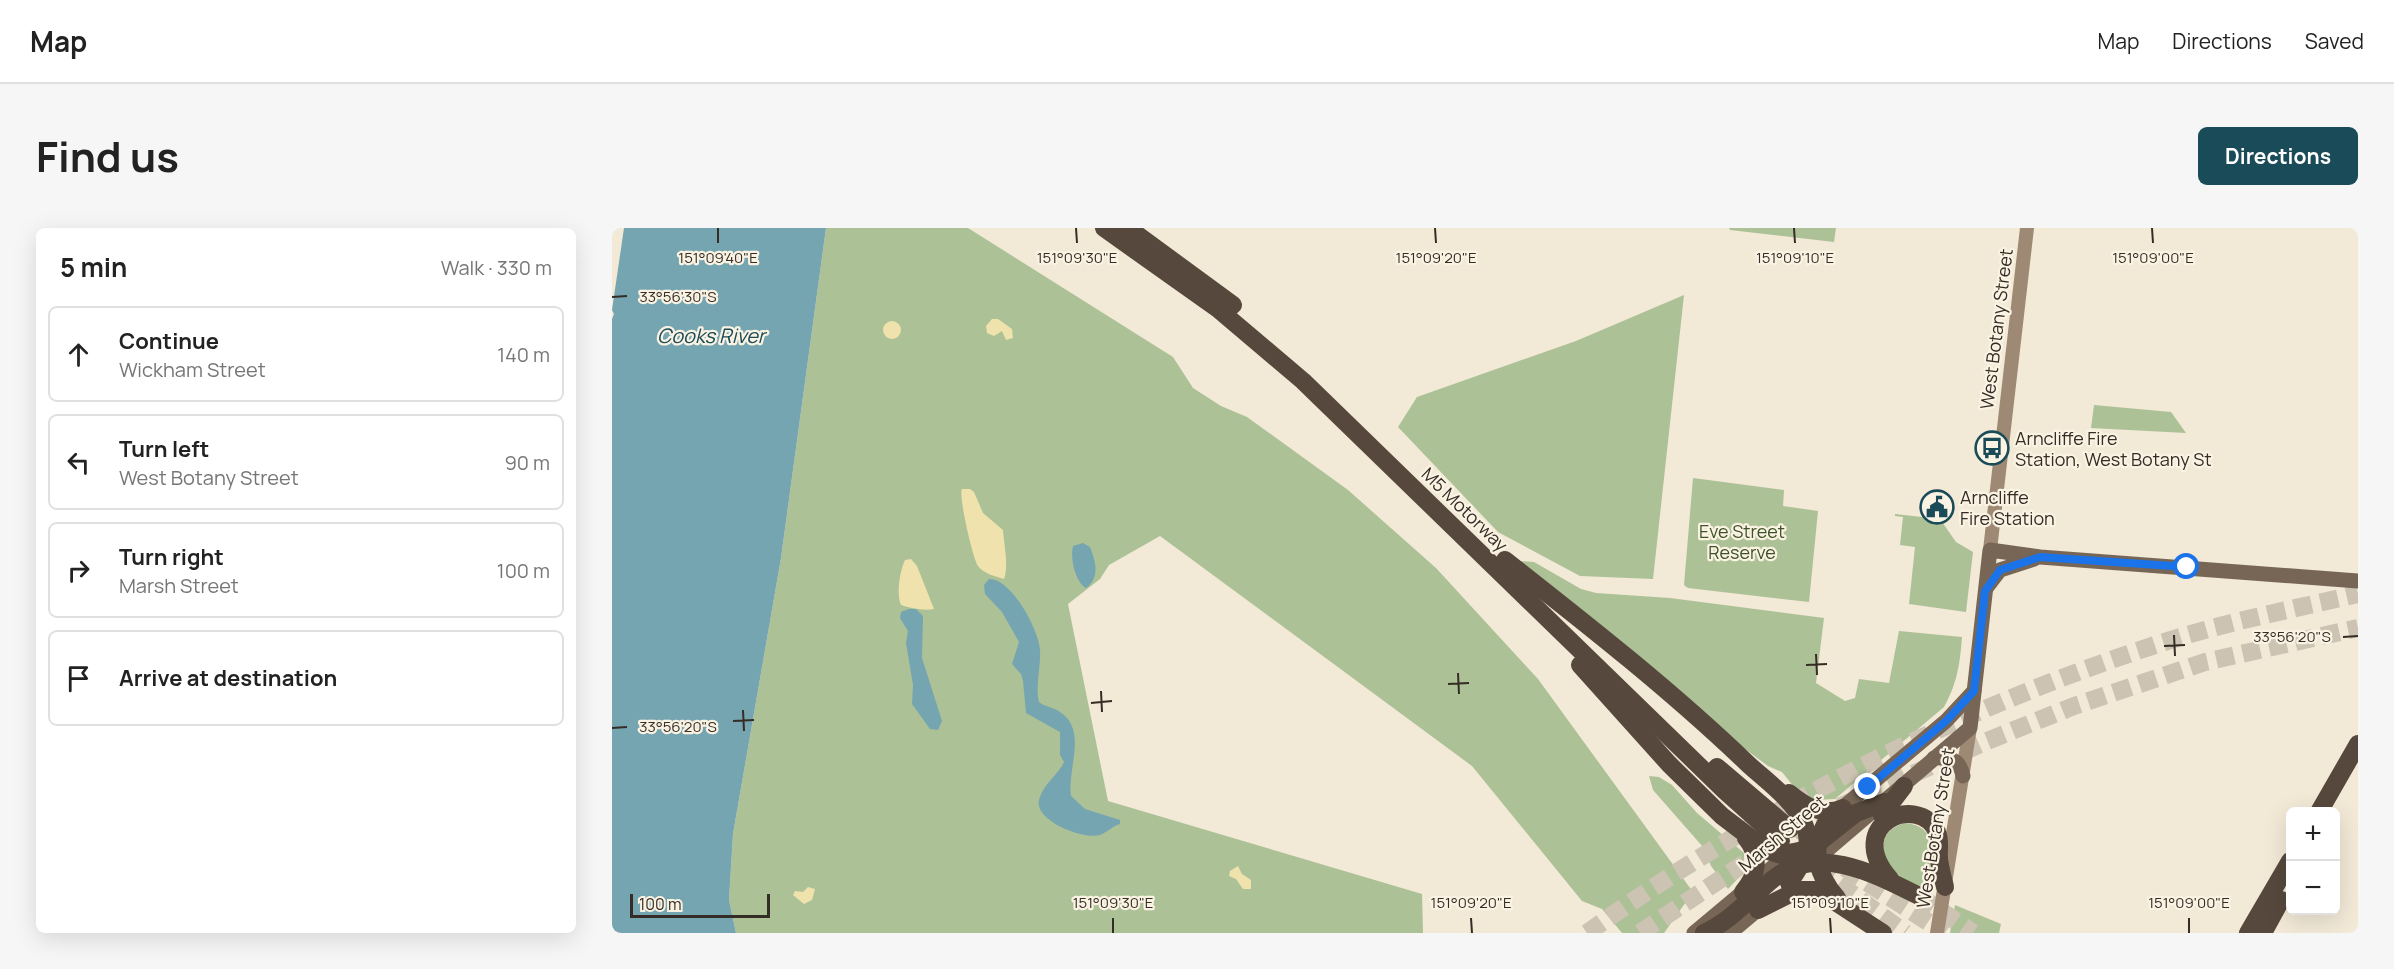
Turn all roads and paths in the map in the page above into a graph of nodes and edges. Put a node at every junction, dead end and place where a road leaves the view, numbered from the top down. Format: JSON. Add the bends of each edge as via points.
{"nodes":[{"id":1,"x":1104,"y":228,"type":"edge"},
{"id":2,"x":1128,"y":228,"type":"edge"},
{"id":3,"x":2027,"y":228,"type":"edge"},
{"id":4,"x":1320,"y":389,"type":"junction"},
{"id":5,"x":1990,"y":550,"type":"junction"},
{"id":6,"x":2040,"y":557,"type":"junction"},
{"id":7,"x":1501,"y":564,"type":"junction"},
{"id":8,"x":2358,"y":581,"type":"edge"},
{"id":9,"x":1985,"y":591,"type":"junction"},
{"id":10,"x":1974,"y":691,"type":"junction"},
{"id":11,"x":1970,"y":728,"type":"junction"},
{"id":12,"x":2358,"y":744,"type":"edge"},
{"id":13,"x":1934,"y":758,"type":"junction"},
{"id":14,"x":2358,"y":768,"type":"edge"},
{"id":15,"x":1964,"y":776,"type":"junction"},
{"id":16,"x":1767,"y":780,"type":"junction"},
{"id":17,"x":1904,"y":786,"type":"junction"},
{"id":18,"x":1885,"y":802,"type":"joint"},
{"id":19,"x":2322,"y":807,"type":"edge"},
{"id":20,"x":2336,"y":807,"type":"edge"},
{"id":21,"x":1843,"y":808,"type":"junction"},
{"id":22,"x":1828,"y":820,"type":"joint"},
{"id":23,"x":1741,"y":832,"type":"junction"},
{"id":24,"x":1804,"y":851,"type":"junction"},
{"id":25,"x":2286,"y":868,"type":"edge"},
{"id":26,"x":1873,"y":874,"type":"junction"},
{"id":27,"x":1789,"y":883,"type":"joint"},
{"id":28,"x":1893,"y":883,"type":"junction"},
{"id":29,"x":1945,"y":886,"type":"junction"},
{"id":30,"x":2286,"y":891,"type":"edge"},
{"id":31,"x":1919,"y":896,"type":"tunnel mouth"},
{"id":32,"x":1750,"y":901,"type":"junction"},
{"id":33,"x":1842,"y":904,"type":"junction"},
{"id":34,"x":1716,"y":928,"type":"edge"},
{"id":35,"x":1694,"y":933,"type":"edge"},
{"id":36,"x":1883,"y":933,"type":"edge"},
{"id":37,"x":1937,"y":933,"type":"edge"},
{"id":38,"x":2248,"y":933,"type":"edge"},
{"id":39,"x":2263,"y":933,"type":"edge"}],
"edges":[{"from":1,"to":4,"type":"highway","name":"M5 Motorway","via":[[1218,309]]},
{"from":2,"to":4,"type":"highway","name":"M5 Motorway","via":[[1236,307]]},
{"from":3,"to":5,"type":"main road","name":"West Botany Street"},
{"from":4,"to":7,"type":"highway","name":"M5 Motorway"},
{"from":5,"to":6,"type":"main road"},
{"from":5,"to":9,"type":"main road","name":"West Botany Street"},
{"from":6,"to":8,"type":"main road"},
{"from":6,"to":9,"type":"main road","via":[[2000,570]]},
{"from":7,"to":16,"type":"highway","via":[[1610,642]]},
{"from":7,"to":23,"type":"highway","via":[[1660,755]]},
{"from":7,"to":24,"type":"highway","name":"M5 Motorway","via":[[1725,791]]},
{"from":9,"to":10,"type":"main road","name":"West Botany Street"},
{"from":10,"to":11,"type":"main road","name":"West Botany Street"},
{"from":10,"to":21,"type":"main road","name":"Marsh Street","via":[[1946,721]]},
{"from":11,"to":13,"type":"main road"},
{"from":11,"to":15,"type":"main road","name":"West Botany Street"},
{"from":12,"to":19,"type":"highway"},
{"from":13,"to":15,"type":"main road","via":[[1955,760]]},
{"from":13,"to":17,"type":"main road"},
{"from":14,"to":20,"type":"highway"},
{"from":15,"to":29,"type":"main road","name":"West Botany Street"},
{"from":16,"to":21,"type":"highway","via":[[1819,811]]},
{"from":16,"to":24,"type":"highway","via":[[1805,825]]},
{"from":17,"to":18,"type":"main road"},
{"from":17,"to":26,"type":"highway","via":[[1864,836],[1863,856]]},
{"from":18,"to":24,"type":"highway","via":[[1856,813]]},
{"from":21,"to":22,"type":"main road","name":"Marsh Street"},
{"from":22,"to":24,"type":"highway"},
{"from":23,"to":24,"type":"highway","via":[[1768,851]]},
{"from":23,"to":32,"type":"highway","via":[[1754,850],[1756,861]]},
{"from":24,"to":26,"type":"highway"},
{"from":24,"to":27,"type":"highway"},
{"from":24,"to":32,"type":"highway"},
{"from":24,"to":33,"type":"highway"},
{"from":25,"to":38,"type":"highway"},
{"from":26,"to":28,"type":"highway"},
{"from":27,"to":32,"type":"main road"},
{"from":28,"to":29,"type":"highway","via":[[1877,861],[1875,840],[1886,822],[1909,814],[1927,820],[1937,833]]},
{"from":28,"to":31,"type":"highway"},
{"from":29,"to":37,"type":"main road","name":"West Botany Street"},
{"from":30,"to":39,"type":"highway"},
{"from":32,"to":33,"type":"highway","via":[[1804,889],[1817,890]]},
{"from":32,"to":34,"type":"highway"},
{"from":33,"to":36,"type":"highway"},
{"from":34,"to":35,"type":"main road"}]}
